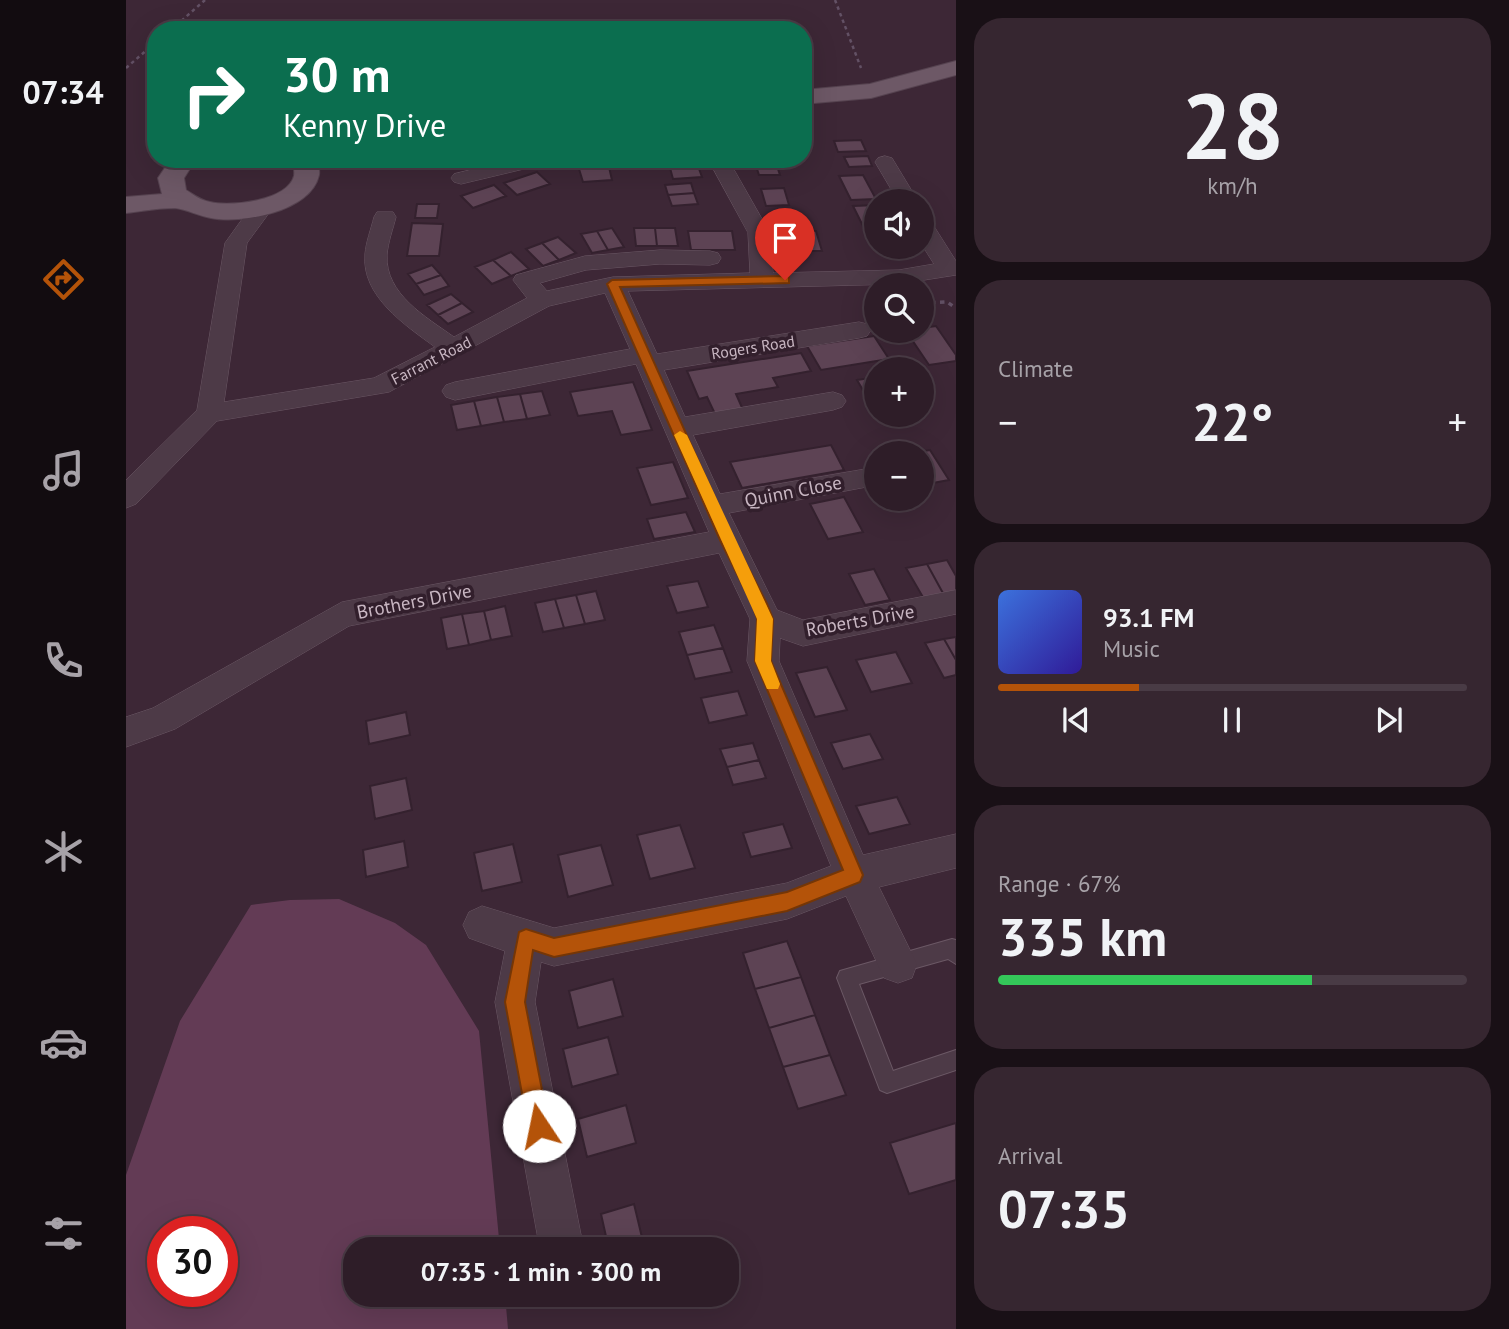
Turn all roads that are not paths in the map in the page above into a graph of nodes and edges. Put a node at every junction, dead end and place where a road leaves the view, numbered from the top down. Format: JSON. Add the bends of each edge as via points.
{"nodes":[{"id":1,"x":956,"y":68,"type":"edge"},
{"id":2,"x":812,"y":96,"type":"edge"},
{"id":3,"x":885,"y":162,"type":"dead end"},
{"id":4,"x":308,"y":168,"type":"edge"},
{"id":5,"x":504,"y":168,"type":"edge"},
{"id":6,"x":723,"y":168,"type":"edge"},
{"id":7,"x":461,"y":178,"type":"dead end"},
{"id":8,"x":178,"y":179,"type":"edge"},
{"id":9,"x":901,"y":189,"type":"edge"},
{"id":10,"x":126,"y":203,"type":"edge"},
{"id":11,"x":261,"y":209,"type":"junction"},
{"id":12,"x":215,"y":213,"type":"junction"},
{"id":13,"x":385,"y":217,"type":"dead end"},
{"id":14,"x":236,"y":243,"type":"junction"},
{"id":15,"x":934,"y":243,"type":"edge"},
{"id":16,"x":660,"y":257,"type":"junction"},
{"id":17,"x":710,"y":258,"type":"dead end"},
{"id":18,"x":952,"y":269,"type":"edge"},
{"id":19,"x":667,"y":281,"type":"junction"},
{"id":20,"x":762,"y":281,"type":"junction"},
{"id":21,"x":612,"y":284,"type":"junction"},
{"id":22,"x":542,"y":300,"type":"junction"},
{"id":23,"x":859,"y":330,"type":"dead end"},
{"id":24,"x":454,"y":349,"type":"junction"},
{"id":25,"x":646,"y":359,"type":"junction"},
{"id":26,"x":455,"y":391,"type":"dead end"},
{"id":27,"x":833,"y":401,"type":"dead end"},
{"id":28,"x":209,"y":413,"type":"junction"},
{"id":29,"x":677,"y":428,"type":"junction"},
{"id":30,"x":864,"y":478,"type":"edge"},
{"id":31,"x":126,"y":497,"type":"edge"},
{"id":32,"x":712,"y":506,"type":"junction"},
{"id":33,"x":727,"y":540,"type":"junction"},
{"id":34,"x":956,"y":602,"type":"edge"},
{"id":35,"x":765,"y":619,"type":"junction"},
{"id":36,"x":126,"y":732,"type":"edge"},
{"id":37,"x":956,"y":851,"type":"edge"},
{"id":38,"x":854,"y":875,"type":"junction"},
{"id":39,"x":482,"y":925,"type":"dead end"},
{"id":40,"x":526,"y":939,"type":"junction"},
{"id":41,"x":956,"y":955,"type":"edge"},
{"id":42,"x":898,"y":964,"type":"junction"},
{"id":43,"x":956,"y":1060,"type":"edge"},
{"id":44,"x":560,"y":1237,"type":"edge"}],
"edges":[{"from":1,"to":2,"type":"main road","via":[[871,91]]},
{"from":3,"to":9,"type":"street"},
{"from":4,"to":11,"type":"main road","via":[[298,189]]},
{"from":5,"to":7,"type":"street"},
{"from":6,"to":20,"type":"street","via":[[759,233]]},
{"from":8,"to":10,"type":"main road"},
{"from":8,"to":12,"type":"main road","via":[[189,206]]},
{"from":11,"to":12,"type":"main road"},
{"from":11,"to":14,"type":"street"},
{"from":12,"to":14,"type":"street"},
{"from":13,"to":24,"type":"street","via":[[376,257],[380,281],[401,308]]},
{"from":14,"to":28,"type":"street"},
{"from":15,"to":18,"type":"street"},
{"from":16,"to":17,"type":"street"},
{"from":16,"to":19,"type":"street"},
{"from":16,"to":22,"type":"street","via":[[585,263],[524,280]]},
{"from":18,"to":20,"type":"street","name":"Farrant Road","via":[[899,277]]},
{"from":19,"to":20,"type":"street","name":"Farrant Road"},
{"from":19,"to":21,"type":"street","name":"Farrant Road"},
{"from":21,"to":22,"type":"street","name":"Farrant Road"},
{"from":21,"to":25,"type":"street"},
{"from":22,"to":24,"type":"street","name":"Farrant Road"},
{"from":23,"to":25,"type":"street","name":"Rogers Road"},
{"from":24,"to":28,"type":"street","name":"Farrant Road","via":[[380,386]]},
{"from":25,"to":26,"type":"street","name":"Rogers Road"},
{"from":25,"to":29,"type":"street"},
{"from":27,"to":29,"type":"street"},
{"from":28,"to":31,"type":"street"},
{"from":29,"to":32,"type":"street"},
{"from":30,"to":32,"type":"street","name":"Quinn Close"},
{"from":32,"to":33,"type":"street"},
{"from":33,"to":35,"type":"street"},
{"from":33,"to":36,"type":"street","name":"Brothers Drive","via":[[342,615],[163,719]]},
{"from":34,"to":35,"type":"street","name":"Roberts Drive","via":[[803,633]]},
{"from":35,"to":38,"type":"street","via":[[763,661]]},
{"from":37,"to":38,"type":"street"},
{"from":38,"to":40,"type":"street","via":[[787,901],[554,947]]},
{"from":38,"to":42,"type":"street"},
{"from":39,"to":40,"type":"street"},
{"from":40,"to":44,"type":"street","via":[[515,1002]]},
{"from":41,"to":42,"type":"lane","via":[[952,947]]},
{"from":42,"to":43,"type":"lane","via":[[847,978],[887,1083]]}]}
